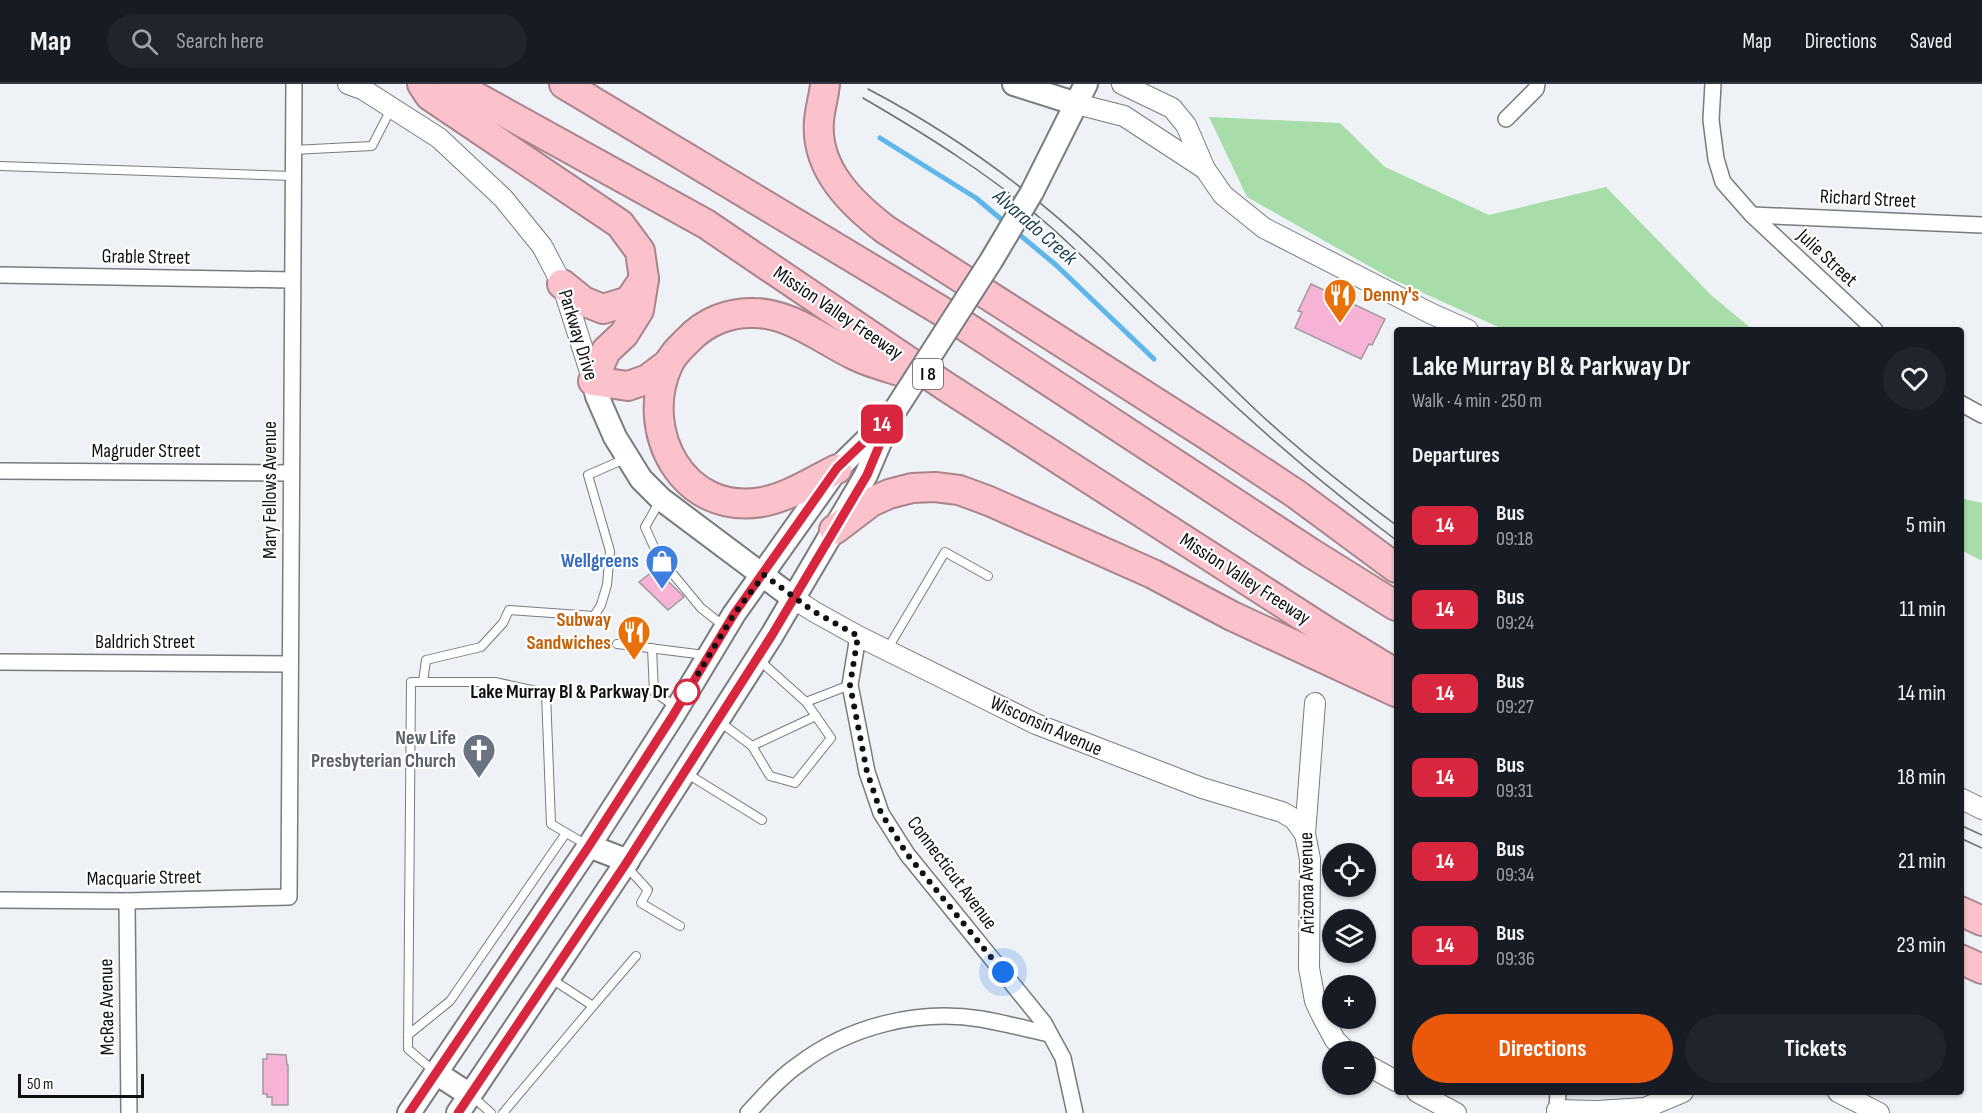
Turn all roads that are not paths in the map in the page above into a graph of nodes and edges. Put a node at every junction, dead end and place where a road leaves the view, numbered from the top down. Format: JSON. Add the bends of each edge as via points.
{"nodes":[{"id":1,"x":294,"y":84,"type":"edge"},
{"id":2,"x":348,"y":84,"type":"edge"},
{"id":3,"x":422,"y":84,"type":"edge"},
{"id":4,"x":453,"y":84,"type":"edge"},
{"id":5,"x":564,"y":84,"type":"edge"},
{"id":6,"x":1014,"y":84,"type":"edge"},
{"id":7,"x":1122,"y":84,"type":"edge"},
{"id":8,"x":1537,"y":84,"type":"edge"},
{"id":9,"x":1713,"y":84,"type":"edge"},
{"id":10,"x":827,"y":88,"type":"edge"},
{"id":11,"x":1081,"y":94,"type":"edge"},
{"id":12,"x":392,"y":108,"type":"junction"},
{"id":13,"x":1506,"y":119,"type":"dead end"},
{"id":14,"x":293,"y":150,"type":"junction"},
{"id":15,"x":0,"y":166,"type":"edge"},
{"id":16,"x":1205,"y":169,"type":"junction"},
{"id":17,"x":293,"y":176,"type":"junction"},
{"id":18,"x":1752,"y":215,"type":"junction"},
{"id":19,"x":1982,"y":225,"type":"edge"},
{"id":20,"x":0,"y":275,"type":"edge"},
{"id":21,"x":644,"y":279,"type":"junction"},
{"id":22,"x":292,"y":280,"type":"junction"},
{"id":23,"x":562,"y":284,"type":"junction"},
{"id":24,"x":1461,"y":327,"type":"edge"},
{"id":25,"x":1872,"y":327,"type":"edge"},
{"id":26,"x":669,"y":363,"type":"junction"},
{"id":27,"x":593,"y":381,"type":"junction"},
{"id":28,"x":945,"y":386,"type":"junction"},
{"id":29,"x":1964,"y":406,"type":"edge"},
{"id":30,"x":892,"y":415,"type":"junction"},
{"id":31,"x":1982,"y":416,"type":"edge"},
{"id":32,"x":627,"y":458,"type":"junction"},
{"id":33,"x":837,"y":468,"type":"junction"},
{"id":34,"x":0,"y":471,"type":"edge"},
{"id":35,"x":291,"y":473,"type":"junction"},
{"id":36,"x":661,"y":499,"type":"junction"},
{"id":37,"x":834,"y":530,"type":"junction"},
{"id":38,"x":1394,"y":567,"type":"edge"},
{"id":39,"x":764,"y":575,"type":"junction"},
{"id":40,"x":988,"y":576,"type":"dead end"},
{"id":41,"x":793,"y":598,"type":"junction"},
{"id":42,"x":1394,"y":605,"type":"edge"},
{"id":43,"x":726,"y":628,"type":"junction"},
{"id":44,"x":858,"y":636,"type":"junction"},
{"id":45,"x":617,"y":644,"type":"dead end"},
{"id":46,"x":652,"y":648,"type":"junction"},
{"id":47,"x":887,"y":650,"type":"junction"},
{"id":48,"x":710,"y":655,"type":"junction"},
{"id":49,"x":757,"y":658,"type":"junction"},
{"id":50,"x":0,"y":662,"type":"edge"},
{"id":51,"x":290,"y":664,"type":"junction"},
{"id":52,"x":1394,"y":673,"type":"edge"},
{"id":53,"x":423,"y":682,"type":"junction"},
{"id":54,"x":850,"y":685,"type":"junction"},
{"id":55,"x":1394,"y":691,"type":"edge"},
{"id":56,"x":806,"y":702,"type":"junction"},
{"id":57,"x":1315,"y":703,"type":"dead end"},
{"id":58,"x":678,"y":709,"type":"junction"},
{"id":59,"x":816,"y":716,"type":"junction"},
{"id":60,"x":718,"y":721,"type":"junction"},
{"id":61,"x":752,"y":746,"type":"junction"},
{"id":62,"x":685,"y":772,"type":"junction"},
{"id":63,"x":1964,"y":800,"type":"edge"},
{"id":64,"x":1982,"y":809,"type":"edge"},
{"id":65,"x":762,"y":820,"type":"dead end"},
{"id":66,"x":566,"y":833,"type":"junction"},
{"id":67,"x":1305,"y":834,"type":"junction"},
{"id":68,"x":589,"y":846,"type":"junction"},
{"id":69,"x":626,"y":863,"type":"junction"},
{"id":70,"x":289,"y":897,"type":"joint"},
{"id":71,"x":0,"y":900,"type":"edge"},
{"id":72,"x":127,"y":901,"type":"junction"},
{"id":73,"x":1964,"y":913,"type":"edge"},
{"id":74,"x":1982,"y":921,"type":"edge"},
{"id":75,"x":680,"y":926,"type":"dead end"},
{"id":76,"x":636,"y":956,"type":"dead end"},
{"id":77,"x":1964,"y":961,"type":"edge"},
{"id":78,"x":1982,"y":969,"type":"edge"},
{"id":79,"x":549,"y":977,"type":"junction"},
{"id":80,"x":593,"y":1006,"type":"junction"},
{"id":81,"x":1049,"y":1034,"type":"junction"},
{"id":82,"x":408,"y":1035,"type":"junction"},
{"id":83,"x":1336,"y":1041,"type":"edge"},
{"id":84,"x":1376,"y":1070,"type":"edge"},
{"id":85,"x":436,"y":1074,"type":"junction"},
{"id":86,"x":1394,"y":1080,"type":"edge"},
{"id":87,"x":1423,"y":1095,"type":"edge"},
{"id":88,"x":1676,"y":1095,"type":"edge"},
{"id":89,"x":1844,"y":1095,"type":"edge"},
{"id":90,"x":464,"y":1104,"type":"edge"},
{"id":91,"x":1558,"y":1105,"type":"edge"},
{"id":92,"x":129,"y":1113,"type":"edge"},
{"id":93,"x":409,"y":1113,"type":"edge"},
{"id":94,"x":491,"y":1113,"type":"edge"},
{"id":95,"x":503,"y":1113,"type":"edge"},
{"id":96,"x":748,"y":1113,"type":"edge"},
{"id":97,"x":1076,"y":1113,"type":"edge"},
{"id":98,"x":1456,"y":1113,"type":"edge"},
{"id":99,"x":1879,"y":1113,"type":"edge"}],
"edges":[{"from":1,"to":14,"type":"street","name":"Mary Fellows Avenue"},
{"from":2,"to":12,"type":"street","name":"Parkway Drive"},
{"from":3,"to":21,"type":"highway","via":[[430,96],[620,224],[640,251]]},
{"from":4,"to":28,"type":"highway","name":"Mission Valley Freeway","number":"I 8","via":[[706,224]]},
{"from":5,"to":42,"type":"highway","via":[[948,315]]},
{"from":6,"to":11,"type":"main road"},
{"from":7,"to":16,"type":"street","via":[[1172,108],[1186,125]]},
{"from":8,"to":13,"type":"street"},
{"from":9,"to":18,"type":"street","name":"Julie Street","via":[[1716,159],[1723,182]]},
{"from":10,"to":38,"type":"highway","via":[[819,122],[821,144],[833,177],[864,213],[1230,450]]},
{"from":11,"to":16,"type":"street","via":[[1124,116]]},
{"from":11,"to":30,"type":"main road","bridge":true,"via":[[1032,192]]},
{"from":12,"to":14,"type":"lane","via":[[372,146]]},
{"from":12,"to":23,"type":"street","name":"Parkway Drive","via":[[439,138],[503,198],[542,246]]},
{"from":14,"to":17,"type":"street","name":"Mary Fellows Avenue"},
{"from":15,"to":17,"type":"lane"},
{"from":16,"to":24,"type":"street","via":[[1223,195],[1264,228]]},
{"from":17,"to":22,"type":"street","name":"Mary Fellows Avenue"},
{"from":18,"to":19,"type":"street","name":"Richard Street"},
{"from":18,"to":25,"type":"street","name":"Julie Street"},
{"from":20,"to":22,"type":"street","name":"Grable Street"},
{"from":21,"to":23,"type":"highway","via":[[629,301],[603,309],[583,301]]},
{"from":21,"to":27,"type":"highway","via":[[639,310],[624,334],[606,351]]},
{"from":22,"to":35,"type":"street","name":"Mary Fellows Avenue"},
{"from":23,"to":27,"type":"street","name":"Parkway Drive"},
{"from":26,"to":27,"type":"highway","via":[[648,379],[628,386]]},
{"from":26,"to":28,"type":"highway","via":[[708,324],[723,317],[755,313],[783,319],[856,356]]},
{"from":26,"to":33,"type":"highway","via":[[657,405],[662,440],[675,466],[695,486],[725,500],[760,502],[778,498]]},
{"from":27,"to":32,"type":"main road","name":"Parkway Drive"},
{"from":28,"to":52,"type":"highway","name":"Mission Valley Freeway","number":"I 8"},
{"from":29,"to":31,"type":"street"},
{"from":30,"to":33,"type":"main road"},
{"from":30,"to":37,"type":"main road","via":[[867,475]]},
{"from":32,"to":36,"type":"main road","name":"Parkway Drive"},
{"from":32,"to":53,"type":"lane","via":[[588,475],[610,551],[607,585],[594,616],[509,610],[503,623],[481,647],[426,660]]},
{"from":33,"to":39,"type":"main road"},
{"from":34,"to":35,"type":"street","name":"Magruder Street"},
{"from":35,"to":51,"type":"street","name":"Mary Fellows Avenue"},
{"from":36,"to":39,"type":"main road","name":"Parkway Drive"},
{"from":36,"to":43,"type":"lane","via":[[645,527],[658,556],[701,608]]},
{"from":37,"to":41,"type":"main road"},
{"from":37,"to":55,"type":"highway","via":[[871,502],[889,494],[912,488],[959,490],[1153,574],[1232,616]]},
{"from":39,"to":41,"type":"main road","name":"Parkway Drive"},
{"from":39,"to":43,"type":"main road"},
{"from":40,"to":47,"type":"lane","via":[[945,552]]},
{"from":41,"to":44,"type":"street","name":"Wisconsin Avenue"},
{"from":41,"to":49,"type":"main road"},
{"from":43,"to":48,"type":"main road"},
{"from":44,"to":47,"type":"street","name":"Wisconsin Avenue"},
{"from":44,"to":54,"type":"street","name":"Connecticut Avenue"},
{"from":45,"to":46,"type":"lane"},
{"from":46,"to":48,"type":"lane"},
{"from":46,"to":58,"type":"lane","via":[[654,693]]},
{"from":47,"to":67,"type":"street","name":"Wisconsin Avenue","via":[[1047,729],[1202,788],[1282,812],[1294,819]]},
{"from":48,"to":58,"type":"main road"},
{"from":49,"to":56,"type":"lane"},
{"from":49,"to":60,"type":"main road"},
{"from":50,"to":51,"type":"street","name":"Baldrich Street"},
{"from":51,"to":70,"type":"street","name":"Mary Fellows Avenue"},
{"from":53,"to":66,"type":"lane","via":[[495,682],[546,693],[551,824]]},
{"from":53,"to":82,"type":"lane","via":[[411,682]]},
{"from":54,"to":56,"type":"lane"},
{"from":54,"to":81,"type":"street","name":"Connecticut Avenue","via":[[867,772],[881,813],[907,854]]},
{"from":56,"to":59,"type":"lane"},
{"from":57,"to":67,"type":"street","name":"Arizona Avenue"},
{"from":58,"to":68,"type":"main road"},
{"from":59,"to":61,"type":"lane"},
{"from":59,"to":61,"type":"lane","via":[[831,738],[795,783],[770,776]]},
{"from":60,"to":61,"type":"lane"},
{"from":60,"to":62,"type":"main road"},
{"from":62,"to":65,"type":"lane"},
{"from":62,"to":69,"type":"main road"},
{"from":63,"to":64,"type":"street"},
{"from":66,"to":68,"type":"lane"},
{"from":66,"to":82,"type":"lane","via":[[450,1001]]},
{"from":67,"to":83,"type":"street","name":"Arizona Avenue","via":[[1310,859],[1311,984],[1315,1001]]},
{"from":68,"to":69,"type":"main road"},
{"from":68,"to":85,"type":"main road"},
{"from":69,"to":75,"type":"lane","via":[[648,890],[641,903]]},
{"from":69,"to":79,"type":"main road"},
{"from":70,"to":72,"type":"street","name":"Macquarie Street"},
{"from":71,"to":72,"type":"street","name":"Macquarie Street"},
{"from":72,"to":92,"type":"street","name":"McRae Avenue"},
{"from":73,"to":74,"type":"highway"},
{"from":76,"to":80,"type":"lane"},
{"from":77,"to":78,"type":"highway"},
{"from":79,"to":80,"type":"lane"},
{"from":79,"to":90,"type":"main road"},
{"from":80,"to":95,"type":"lane"},
{"from":81,"to":96,"type":"street","via":[[980,1019],[947,1017],[881,1025],[817,1052],[779,1080]]},
{"from":81,"to":97,"type":"street","name":"Connecticut Avenue","via":[[1063,1058]]},
{"from":82,"to":85,"type":"lane","via":[[408,1049]]},
{"from":84,"to":86,"type":"street"},
{"from":85,"to":90,"type":"main road"},
{"from":85,"to":93,"type":"main road"},
{"from":87,"to":98,"type":"street"},
{"from":88,"to":91,"type":"street","via":[[1645,1108],[1596,1111]]},
{"from":89,"to":99,"type":"street"},
{"from":90,"to":94,"type":"lane"}]}
